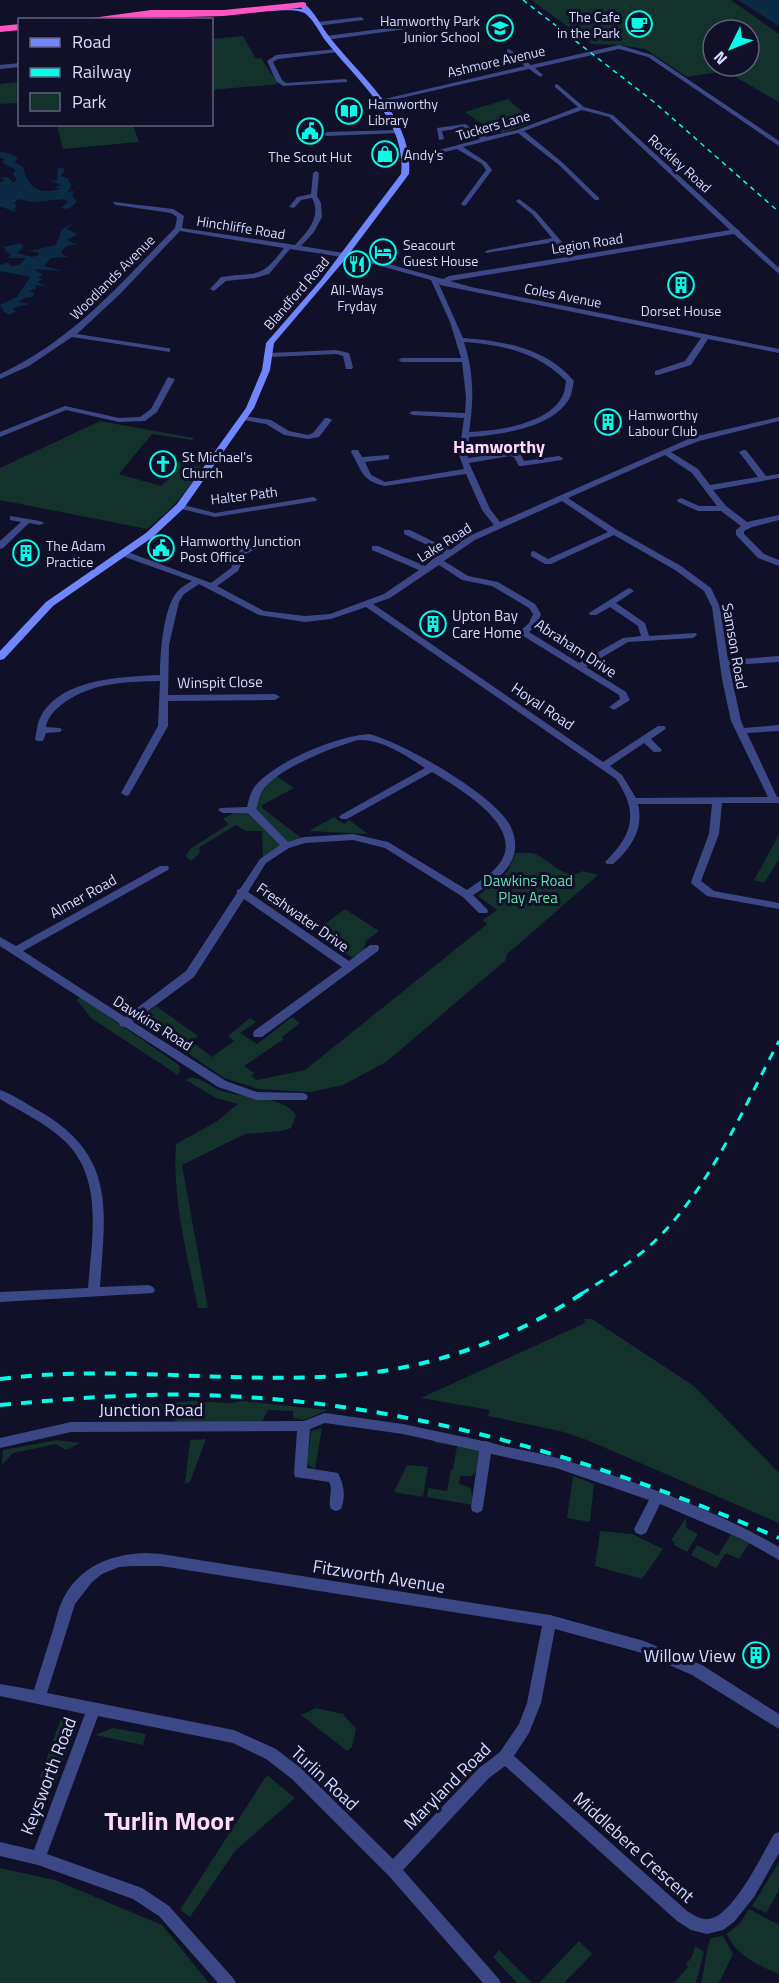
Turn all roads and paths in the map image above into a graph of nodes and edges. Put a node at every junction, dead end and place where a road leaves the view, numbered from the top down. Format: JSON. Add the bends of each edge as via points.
{"nodes":[{"id":1,"x":303,"y":6,"type":"edge"},
{"id":2,"x":102,"y":18,"type":"edge"},
{"id":3,"x":361,"y":19,"type":"dead end"},
{"id":4,"x":317,"y":24,"type":"junction"},
{"id":5,"x":18,"y":27,"type":"edge"},
{"id":6,"x":404,"y":28,"type":"dead end"},
{"id":7,"x":0,"y":29,"type":"edge"},
{"id":8,"x":326,"y":38,"type":"junction"},
{"id":9,"x":337,"y":51,"type":"junction"},
{"id":10,"x":509,"y":51,"type":"dead end"},
{"id":11,"x":18,"y":64,"type":"edge"},
{"id":12,"x":529,"y":66,"type":"junction"},
{"id":13,"x":0,"y":67,"type":"edge"},
{"id":14,"x":540,"y":75,"type":"dead end"},
{"id":15,"x":345,"y":81,"type":"dead end"},
{"id":16,"x":557,"y":86,"type":"dead end"},
{"id":17,"x":379,"y":101,"type":"junction"},
{"id":18,"x":582,"y":108,"type":"junction"},
{"id":19,"x":431,"y":123,"type":"dead end"},
{"id":20,"x":439,"y":129,"type":"junction"},
{"id":21,"x":519,"y":131,"type":"junction"},
{"id":22,"x":398,"y":132,"type":"junction"},
{"id":23,"x":327,"y":134,"type":"dead end"},
{"id":24,"x":441,"y":139,"type":"dead end"},
{"id":25,"x":486,"y":140,"type":"junction"},
{"id":26,"x":779,"y":144,"type":"edge"},
{"id":27,"x":460,"y":147,"type":"junction"},
{"id":28,"x":409,"y":159,"type":"junction"},
{"id":29,"x":316,"y":173,"type":"dead end"},
{"id":30,"x":314,"y":196,"type":"junction"},
{"id":31,"x":597,"y":199,"type":"dead end"},
{"id":32,"x":519,"y":201,"type":"dead end"},
{"id":33,"x":116,"y":203,"type":"dead end"},
{"id":34,"x":464,"y":204,"type":"dead end"},
{"id":35,"x":292,"y":207,"type":"dead end"},
{"id":36,"x":178,"y":229,"type":"junction"},
{"id":37,"x":737,"y":231,"type":"junction"},
{"id":38,"x":554,"y":240,"type":"junction"},
{"id":39,"x":292,"y":248,"type":"junction"},
{"id":40,"x":488,"y":252,"type":"dead end"},
{"id":41,"x":345,"y":256,"type":"junction"},
{"id":42,"x":572,"y":258,"type":"junction"},
{"id":43,"x":779,"y":272,"type":"edge"},
{"id":44,"x":434,"y":281,"type":"junction"},
{"id":45,"x":443,"y":283,"type":"junction"},
{"id":46,"x":214,"y":289,"type":"dead end"},
{"id":47,"x":70,"y":335,"type":"junction"},
{"id":48,"x":706,"y":336,"type":"junction"},
{"id":49,"x":461,"y":340,"type":"junction"},
{"id":50,"x":167,"y":350,"type":"dead end"},
{"id":51,"x":779,"y":351,"type":"edge"},
{"id":52,"x":270,"y":355,"type":"junction"},
{"id":53,"x":402,"y":360,"type":"dead end"},
{"id":54,"x":464,"y":360,"type":"junction"},
{"id":55,"x":349,"y":367,"type":"dead end"},
{"id":56,"x":658,"y":373,"type":"dead end"},
{"id":57,"x":0,"y":377,"type":"edge"},
{"id":58,"x":171,"y":379,"type":"dead end"},
{"id":59,"x":413,"y":413,"type":"dead end"},
{"id":60,"x":468,"y":416,"type":"junction"},
{"id":61,"x":246,"y":417,"type":"junction"},
{"id":62,"x":779,"y":419,"type":"edge"},
{"id":63,"x":328,"y":420,"type":"dead end"},
{"id":64,"x":0,"y":435,"type":"edge"},
{"id":65,"x":467,"y":435,"type":"junction"},
{"id":66,"x":665,"y":452,"type":"junction"},
{"id":67,"x":386,"y":457,"type":"dead end"},
{"id":68,"x":559,"y":458,"type":"dead end"},
{"id":69,"x":736,"y":459,"type":"dead end"},
{"id":70,"x":464,"y":461,"type":"junction"},
{"id":71,"x":468,"y":471,"type":"junction"},
{"id":72,"x":779,"y":476,"type":"edge"},
{"id":73,"x":763,"y":478,"type":"junction"},
{"id":74,"x":709,"y":488,"type":"junction"},
{"id":75,"x":562,"y":498,"type":"junction"},
{"id":76,"x":313,"y":499,"type":"dead end"},
{"id":77,"x":671,"y":504,"type":"dead end"},
{"id":78,"x":180,"y":506,"type":"junction"},
{"id":79,"x":723,"y":508,"type":"junction"},
{"id":80,"x":779,"y":517,"type":"edge"},
{"id":81,"x":13,"y":518,"type":"dead end"},
{"id":82,"x":27,"y":520,"type":"junction"},
{"id":83,"x":40,"y":523,"type":"dead end"},
{"id":84,"x":749,"y":525,"type":"junction"},
{"id":85,"x":499,"y":526,"type":"junction"},
{"id":86,"x":407,"y":532,"type":"dead end"},
{"id":87,"x":614,"y":532,"type":"junction"},
{"id":88,"x":260,"y":543,"type":"dead end"},
{"id":89,"x":0,"y":546,"type":"edge"},
{"id":90,"x":375,"y":548,"type":"dead end"},
{"id":91,"x":448,"y":552,"type":"junction"},
{"id":92,"x":125,"y":554,"type":"junction"},
{"id":93,"x":534,"y":554,"type":"dead end"},
{"id":94,"x":437,"y":560,"type":"junction"},
{"id":95,"x":779,"y":563,"type":"edge"},
{"id":96,"x":424,"y":569,"type":"junction"},
{"id":97,"x":199,"y":580,"type":"junction"},
{"id":98,"x":211,"y":587,"type":"junction"},
{"id":99,"x":630,"y":591,"type":"dead end"},
{"id":100,"x":610,"y":603,"type":"junction"},
{"id":101,"x":369,"y":605,"type":"junction"},
{"id":102,"x":593,"y":613,"type":"dead end"},
{"id":103,"x":693,"y":635,"type":"dead end"},
{"id":104,"x":646,"y":639,"type":"junction"},
{"id":105,"x":0,"y":657,"type":"edge"},
{"id":106,"x":779,"y":659,"type":"edge"},
{"id":107,"x":724,"y":663,"type":"junction"},
{"id":108,"x":579,"y":667,"type":"junction"},
{"id":109,"x":163,"y":678,"type":"junction"},
{"id":110,"x":275,"y":696,"type":"dead end"},
{"id":111,"x":165,"y":698,"type":"junction"},
{"id":112,"x":614,"y":707,"type":"dead end"},
{"id":113,"x":661,"y":728,"type":"dead end"},
{"id":114,"x":779,"y":728,"type":"edge"},
{"id":115,"x":57,"y":730,"type":"dead end"},
{"id":116,"x":740,"y":731,"type":"junction"},
{"id":117,"x":645,"y":739,"type":"junction"},
{"id":118,"x":657,"y":750,"type":"dead end"},
{"id":119,"x":605,"y":765,"type":"junction"},
{"id":120,"x":431,"y":768,"type":"junction"},
{"id":121,"x":126,"y":793,"type":"dead end"},
{"id":122,"x":776,"y":800,"type":"edge"},
{"id":123,"x":635,"y":801,"type":"junction"},
{"id":124,"x":717,"y":801,"type":"junction"},
{"id":125,"x":223,"y":810,"type":"dead end"},
{"id":126,"x":251,"y":810,"type":"junction"},
{"id":127,"x":344,"y":817,"type":"dead end"},
{"id":128,"x":286,"y":846,"type":"junction"},
{"id":129,"x":610,"y":862,"type":"dead end"},
{"id":130,"x":164,"y":868,"type":"dead end"},
{"id":131,"x":241,"y":892,"type":"junction"},
{"id":132,"x":467,"y":896,"type":"junction"},
{"id":133,"x":779,"y":906,"type":"edge"},
{"id":134,"x":483,"y":911,"type":"dead end"},
{"id":135,"x":0,"y":941,"type":"edge"},
{"id":136,"x":374,"y":948,"type":"dead end"},
{"id":137,"x":15,"y":951,"type":"junction"},
{"id":138,"x":348,"y":966,"type":"junction"},
{"id":139,"x":124,"y":1023,"type":"junction"},
{"id":140,"x":258,"y":1034,"type":"dead end"},
{"id":141,"x":0,"y":1094,"type":"edge"},
{"id":142,"x":302,"y":1097,"type":"dead end"},
{"id":143,"x":149,"y":1290,"type":"dead end"},
{"id":144,"x":94,"y":1292,"type":"junction"},
{"id":145,"x":0,"y":1297,"type":"edge"},
{"id":146,"x":304,"y":1426,"type":"junction"},
{"id":147,"x":0,"y":1443,"type":"edge"},
{"id":148,"x":486,"y":1446,"type":"junction"},
{"id":149,"x":657,"y":1497,"type":"junction"},
{"id":150,"x":336,"y":1505,"type":"dead end"},
{"id":151,"x":477,"y":1507,"type":"dead end"},
{"id":152,"x":641,"y":1528,"type":"dead end"},
{"id":153,"x":779,"y":1554,"type":"edge"},
{"id":154,"x":550,"y":1622,"type":"junction"},
{"id":155,"x":0,"y":1690,"type":"edge"},
{"id":156,"x":39,"y":1698,"type":"junction"},
{"id":157,"x":94,"y":1709,"type":"junction"},
{"id":158,"x":779,"y":1722,"type":"edge"},
{"id":159,"x":505,"y":1757,"type":"junction"},
{"id":160,"x":779,"y":1839,"type":"edge"},
{"id":161,"x":0,"y":1849,"type":"edge"},
{"id":162,"x":38,"y":1858,"type":"junction"},
{"id":163,"x":393,"y":1870,"type":"junction"},
{"id":164,"x":228,"y":1983,"type":"edge"},
{"id":165,"x":493,"y":1983,"type":"edge"}],
"edges":[{"from":1,"to":2,"type":"highway"},
{"from":1,"to":4,"type":"main road"},
{"from":3,"to":4,"type":"street"},
{"from":4,"to":8,"type":"main road"},
{"from":5,"to":7,"type":"highway"},
{"from":6,"to":8,"type":"street"},
{"from":8,"to":9,"type":"main road"},
{"from":9,"to":15,"type":"street","via":[[276,57],[270,61],[285,85]]},
{"from":9,"to":17,"type":"main road"},
{"from":10,"to":12,"type":"street"},
{"from":11,"to":13,"type":"street"},
{"from":12,"to":14,"type":"street"},
{"from":12,"to":17,"type":"street","name":"Ashmore Avenue"},
{"from":12,"to":26,"type":"street","name":"Ashmore Avenue","via":[[619,47],[650,56]]},
{"from":16,"to":18,"type":"street","name":"Rockley Road"},
{"from":17,"to":22,"type":"main road"},
{"from":18,"to":21,"type":"street","name":"Tuckers Lane"},
{"from":18,"to":37,"type":"street","name":"Rockley Road","via":[[611,116]]},
{"from":19,"to":20,"type":"street"},
{"from":20,"to":24,"type":"street"},
{"from":20,"to":25,"type":"street","via":[[465,126]]},
{"from":21,"to":25,"type":"street","name":"Tuckers Lane"},
{"from":21,"to":31,"type":"street"},
{"from":22,"to":23,"type":"street"},
{"from":22,"to":28,"type":"main road"},
{"from":25,"to":27,"type":"street","name":"Tuckers Lane"},
{"from":27,"to":28,"type":"street","name":"Tuckers Lane"},
{"from":27,"to":34,"type":"street","via":[[489,170]]},
{"from":28,"to":41,"type":"main road","name":"Blandford Road","via":[[405,174]]},
{"from":29,"to":30,"type":"street"},
{"from":30,"to":35,"type":"street","via":[[298,198]]},
{"from":30,"to":39,"type":"street","via":[[320,215],[311,232]]},
{"from":32,"to":38,"type":"street","via":[[534,213]]},
{"from":33,"to":36,"type":"street","name":"Hinchliffe Road","via":[[173,211],[182,217]]},
{"from":36,"to":39,"type":"street","name":"Hinchliffe Road"},
{"from":36,"to":47,"type":"street","name":"Woodlands Avenue"},
{"from":37,"to":42,"type":"street","name":"Legion Road"},
{"from":37,"to":43,"type":"street","name":"Rockley Road"},
{"from":38,"to":40,"type":"street"},
{"from":38,"to":42,"type":"street"},
{"from":39,"to":41,"type":"street","name":"Hinchliffe Road"},
{"from":39,"to":46,"type":"street","via":[[265,274],[224,279]]},
{"from":41,"to":44,"type":"street","name":"Coles Avenue"},
{"from":41,"to":52,"type":"main road","name":"Blandford Road","via":[[270,343]]},
{"from":42,"to":45,"type":"street","name":"Legion Road","via":[[449,278]]},
{"from":44,"to":45,"type":"street","name":"Coles Avenue"},
{"from":44,"to":49,"type":"street"},
{"from":45,"to":48,"type":"street","name":"Coles Avenue"},
{"from":47,"to":50,"type":"street"},
{"from":47,"to":57,"type":"street","name":"Woodlands Avenue","via":[[26,367]]},
{"from":48,"to":51,"type":"street","name":"Coles Avenue"},
{"from":48,"to":56,"type":"street","via":[[688,363]]},
{"from":49,"to":54,"type":"street"},
{"from":49,"to":65,"type":"street","via":[[489,341],[521,349],[555,367],[570,381],[570,389],[559,405],[537,421],[512,430]]},
{"from":52,"to":55,"type":"street","via":[[336,352],[346,355]]},
{"from":52,"to":61,"type":"main road","name":"Blandford Road"},
{"from":53,"to":54,"type":"street","via":[[415,364]]},
{"from":54,"to":60,"type":"street","via":[[470,396]]},
{"from":58,"to":64,"type":"street","via":[[146,417],[129,421],[62,408]]},
{"from":59,"to":60,"type":"street"},
{"from":60,"to":65,"type":"street"},
{"from":61,"to":63,"type":"street","via":[[308,437],[316,435]]},
{"from":61,"to":78,"type":"main road","name":"Blandford Road"},
{"from":62,"to":66,"type":"street","name":"Lake Road","via":[[696,439]]},
{"from":65,"to":70,"type":"street"},
{"from":66,"to":74,"type":"street","via":[[695,471]]},
{"from":66,"to":75,"type":"street","name":"Lake Road"},
{"from":67,"to":71,"type":"street","via":[[358,456],[367,478],[386,484]]},
{"from":68,"to":70,"type":"street","via":[[522,464],[517,455],[510,454]]},
{"from":69,"to":73,"type":"street","via":[[744,454]]},
{"from":70,"to":71,"type":"street"},
{"from":71,"to":85,"type":"street","via":[[486,510]]},
{"from":72,"to":73,"type":"street"},
{"from":73,"to":74,"type":"street"},
{"from":74,"to":79,"type":"street"},
{"from":75,"to":85,"type":"street","name":"Lake Road"},
{"from":75,"to":87,"type":"street","name":"Samson Road"},
{"from":76,"to":78,"type":"street","name":"Halter Path","via":[[215,514]]},
{"from":77,"to":79,"type":"street","via":[[684,499],[698,508]]},
{"from":78,"to":92,"type":"main road","name":"Blandford Road"},
{"from":79,"to":84,"type":"street"},
{"from":80,"to":84,"type":"street"},
{"from":81,"to":82,"type":"street"},
{"from":82,"to":83,"type":"street"},
{"from":82,"to":89,"type":"street"},
{"from":84,"to":95,"type":"street","via":[[740,535],[760,556]]},
{"from":85,"to":91,"type":"street","name":"Lake Road"},
{"from":86,"to":91,"type":"street"},
{"from":87,"to":93,"type":"street","via":[[548,562]]},
{"from":87,"to":107,"type":"street","name":"Samson Road","via":[[708,590],[716,607]]},
{"from":88,"to":98,"type":"street","via":[[243,552],[235,569]]},
{"from":90,"to":96,"type":"street"},
{"from":91,"to":94,"type":"street","name":"Lake Road"},
{"from":92,"to":97,"type":"street","name":"Lake Road"},
{"from":92,"to":105,"type":"main road","name":"Blandford Road","via":[[56,598]]},
{"from":94,"to":96,"type":"street","name":"Lake Road"},
{"from":94,"to":108,"type":"street","name":"Abraham Drive","via":[[465,578],[495,584],[532,606],[537,614],[523,632]]},
{"from":96,"to":101,"type":"street","name":"Lake Road","via":[[399,589]]},
{"from":97,"to":98,"type":"street","name":"Lake Road"},
{"from":97,"to":109,"type":"street","via":[[181,592],[175,602],[165,645]]},
{"from":98,"to":101,"type":"street","name":"Lake Road","via":[[262,613],[281,617],[331,616]]},
{"from":99,"to":100,"type":"street"},
{"from":100,"to":102,"type":"street"},
{"from":100,"to":104,"type":"street","via":[[642,625]]},
{"from":101,"to":119,"type":"street","name":"Hoyal Road"},
{"from":103,"to":104,"type":"street"},
{"from":104,"to":108,"type":"street","via":[[626,640]]},
{"from":106,"to":107,"type":"street"},
{"from":107,"to":116,"type":"street","name":"Samson Road"},
{"from":108,"to":112,"type":"street","name":"Abraham Drive","via":[[623,694],[625,700]]},
{"from":109,"to":111,"type":"street"},
{"from":109,"to":115,"type":"street","via":[[108,680],[74,690],[50,710],[43,722],[42,734]]},
{"from":110,"to":111,"type":"street","name":"Winspit Close"},
{"from":111,"to":121,"type":"street","via":[[163,726]]},
{"from":113,"to":117,"type":"street"},
{"from":114,"to":116,"type":"street"},
{"from":116,"to":122,"type":"street","name":"Samson Road"},
{"from":117,"to":118,"type":"street"},
{"from":117,"to":119,"type":"street"},
{"from":119,"to":123,"type":"street","name":"Hoyal Road","via":[[619,777]]},
{"from":120,"to":126,"type":"street","via":[[381,741],[350,738],[328,744],[258,788]]},
{"from":120,"to":127,"type":"street"},
{"from":120,"to":132,"type":"street","via":[[490,810],[509,836],[510,849],[504,865]]},
{"from":122,"to":124,"type":"street"},
{"from":123,"to":124,"type":"street"},
{"from":123,"to":129,"type":"street","via":[[636,820],[631,838]]},
{"from":124,"to":133,"type":"street","via":[[714,834],[696,882],[711,894]]},
{"from":125,"to":126,"type":"street"},
{"from":126,"to":128,"type":"street"},
{"from":128,"to":131,"type":"street","name":"Freshwater Drive","via":[[263,861]]},
{"from":128,"to":132,"type":"street","name":"Freshwater Drive","via":[[315,837],[353,837],[377,842],[401,852]]},
{"from":130,"to":137,"type":"street","name":"Almer Road"},
{"from":131,"to":138,"type":"street","name":"Freshwater Drive"},
{"from":131,"to":139,"type":"street","name":"Freshwater Drive","via":[[190,974]]},
{"from":132,"to":134,"type":"street","name":"Freshwater Drive"},
{"from":135,"to":137,"type":"street","name":"Dawkins Road"},
{"from":136,"to":138,"type":"street","name":"Freshwater Drive"},
{"from":137,"to":139,"type":"street","name":"Dawkins Road"},
{"from":138,"to":140,"type":"street","name":"Freshwater Drive"},
{"from":139,"to":142,"type":"street","name":"Dawkins Road","via":[[231,1089],[257,1096]]},
{"from":141,"to":144,"type":"street","via":[[63,1134],[87,1162],[96,1192],[98,1218]]},
{"from":143,"to":144,"type":"street"},
{"from":144,"to":145,"type":"street"},
{"from":146,"to":147,"type":"street","name":"Junction Road","via":[[71,1427]]},
{"from":146,"to":148,"type":"street","name":"Junction Road","via":[[325,1418]]},
{"from":146,"to":150,"type":"street","via":[[300,1473],[333,1477],[338,1486]]},
{"from":148,"to":149,"type":"street","name":"Junction Road","via":[[556,1463]]},
{"from":148,"to":151,"type":"street"},
{"from":149,"to":152,"type":"street"},
{"from":149,"to":153,"type":"street","name":"Junction Road","via":[[747,1535]]},
{"from":154,"to":156,"type":"street","name":"Fitzworth Avenue","via":[[130,1558],[100,1568],[69,1601]]},
{"from":154,"to":158,"type":"street","name":"Fitzworth Avenue","via":[[645,1647],[697,1670]]},
{"from":154,"to":159,"type":"street","name":"Maryland Road","via":[[534,1703],[524,1728]]},
{"from":155,"to":156,"type":"street","name":"Turlin Road"},
{"from":156,"to":157,"type":"street","name":"Turlin Road"},
{"from":157,"to":162,"type":"street","name":"Keysworth Road"},
{"from":157,"to":163,"type":"street","name":"Turlin Road","via":[[234,1737],[271,1754],[297,1774]]},
{"from":159,"to":160,"type":"street","name":"Middlebere Crescent","via":[[682,1916],[698,1926],[712,1927],[730,1916]]},
{"from":159,"to":163,"type":"street","name":"Maryland Road","via":[[484,1773]]},
{"from":161,"to":162,"type":"street","name":"Keysworth Road"},
{"from":162,"to":164,"type":"street","name":"Keysworth Road","via":[[137,1893],[164,1911]]},
{"from":163,"to":165,"type":"street","name":"Turlin Road"}]}
